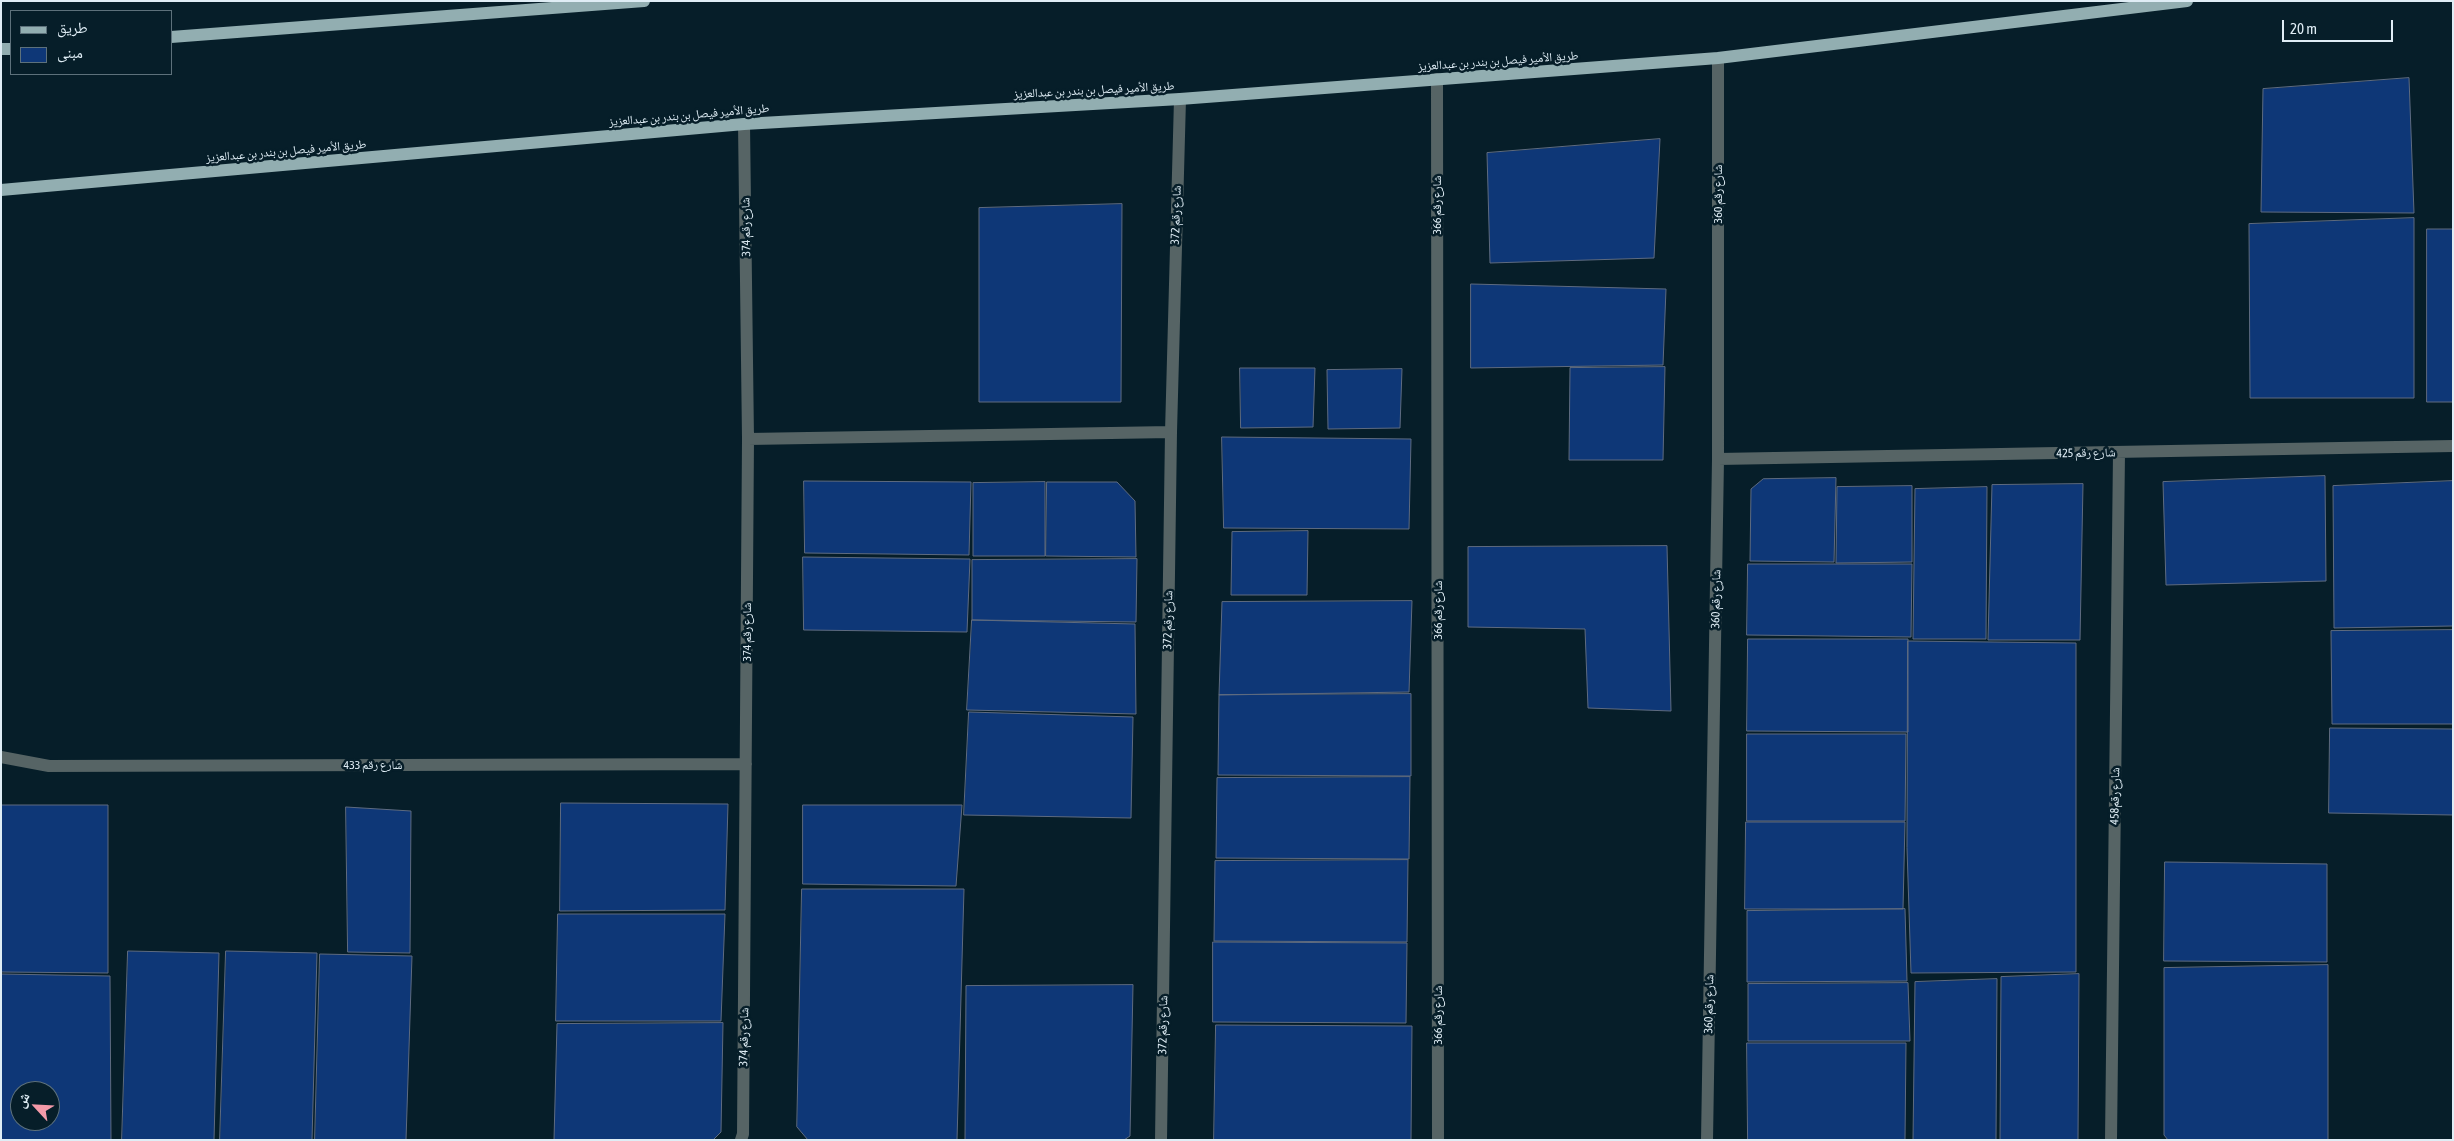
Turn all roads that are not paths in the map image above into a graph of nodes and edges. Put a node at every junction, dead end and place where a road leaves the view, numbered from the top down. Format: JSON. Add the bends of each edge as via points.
{"nodes":[{"id":1,"x":644,"y":1,"type":"edge"},
{"id":2,"x":2187,"y":1,"type":"edge"},
{"id":3,"x":172,"y":37,"type":"edge"},
{"id":4,"x":1718,"y":58,"type":"junction"},
{"id":5,"x":1437,"y":79,"type":"junction"},
{"id":6,"x":1180,"y":99,"type":"junction"},
{"id":7,"x":744,"y":124,"type":"junction"},
{"id":8,"x":1,"y":190,"type":"edge"},
{"id":9,"x":1171,"y":432,"type":"junction"},
{"id":10,"x":748,"y":439,"type":"junction"},
{"id":11,"x":2453,"y":446,"type":"edge"},
{"id":12,"x":2119,"y":453,"type":"junction"},
{"id":13,"x":1718,"y":459,"type":"junction"},
{"id":14,"x":1,"y":757,"type":"edge"},
{"id":15,"x":746,"y":764,"type":"junction"},
{"id":16,"x":741,"y":1140,"type":"edge"},
{"id":17,"x":1162,"y":1140,"type":"edge"},
{"id":18,"x":1438,"y":1140,"type":"edge"},
{"id":19,"x":1707,"y":1140,"type":"edge"},
{"id":20,"x":2111,"y":1140,"type":"edge"}],
"edges":[{"from":1,"to":3,"type":"main road"},
{"from":2,"to":4,"type":"main road","name":"طريق الأمير فيصل بن بندر بن عبدالعزيز"},
{"from":4,"to":5,"type":"main road","name":"طريق الأمير فيصل بن بندر بن عبدالعزيز"},
{"from":4,"to":13,"type":"street","name":"شارع رقم 360"},
{"from":5,"to":6,"type":"main road","name":"طريق الأمير فيصل بن بندر بن عبدالعزيز"},
{"from":5,"to":18,"type":"street","name":"شارع رقم 366"},
{"from":6,"to":7,"type":"main road","name":"طريق الأمير فيصل بن بندر بن عبدالعزيز"},
{"from":6,"to":9,"type":"street","name":"شارع رقم 372"},
{"from":7,"to":8,"type":"main road","name":"طريق الأمير فيصل بن بندر بن عبدالعزيز"},
{"from":7,"to":10,"type":"street","name":"شارع رقم 374"},
{"from":9,"to":10,"type":"street"},
{"from":9,"to":17,"type":"street","name":"شارع رقم 372"},
{"from":10,"to":15,"type":"street","name":"شارع رقم 374"},
{"from":11,"to":12,"type":"street","name":"شارع رقم 425"},
{"from":12,"to":13,"type":"street","name":"شارع رقم 425"},
{"from":12,"to":20,"type":"street","name":"شارع رقم458"},
{"from":13,"to":19,"type":"street","name":"شارع رقم 360"},
{"from":14,"to":15,"type":"street","name":"شارع رقم 433","via":[[49,766]]},
{"from":15,"to":16,"type":"street","name":"شارع رقم 374"}]}
